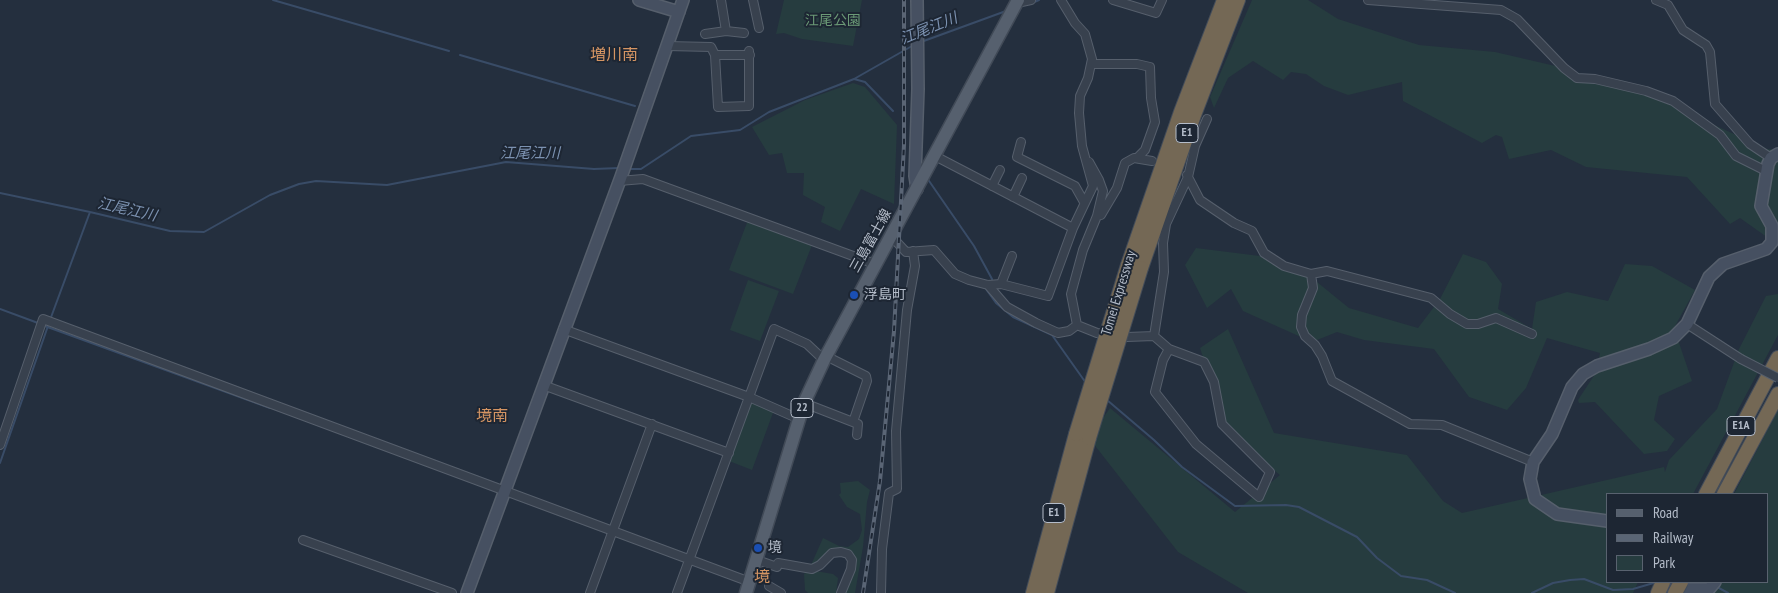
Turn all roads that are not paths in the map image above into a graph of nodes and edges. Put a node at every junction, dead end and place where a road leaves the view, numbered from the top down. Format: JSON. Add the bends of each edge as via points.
{"nodes":[{"id":1,"x":640,"y":0,"type":"edge"},
{"id":2,"x":683,"y":0,"type":"edge"},
{"id":3,"x":721,"y":0,"type":"edge"},
{"id":4,"x":753,"y":0,"type":"edge"},
{"id":5,"x":917,"y":0,"type":"edge"},
{"id":6,"x":1031,"y":0,"type":"edge"},
{"id":7,"x":1062,"y":0,"type":"edge"},
{"id":8,"x":1067,"y":0,"type":"edge"},
{"id":9,"x":1113,"y":0,"type":"edge"},
{"id":10,"x":1162,"y":0,"type":"edge"},
{"id":11,"x":1224,"y":0,"type":"edge"},
{"id":12,"x":1238,"y":0,"type":"edge"},
{"id":13,"x":1368,"y":0,"type":"edge"},
{"id":14,"x":1656,"y":0,"type":"edge"},
{"id":15,"x":1018,"y":2,"type":"edge"},
{"id":16,"x":679,"y":12,"type":"junction"},
{"id":17,"x":759,"y":28,"type":"dead end"},
{"id":18,"x":726,"y":31,"type":"junction"},
{"id":19,"x":744,"y":33,"type":"dead end"},
{"id":20,"x":705,"y":34,"type":"dead end"},
{"id":21,"x":667,"y":46,"type":"junction"},
{"id":22,"x":715,"y":55,"type":"junction"},
{"id":23,"x":1091,"y":64,"type":"junction"},
{"id":24,"x":1207,"y":119,"type":"dead end"},
{"id":25,"x":1021,"y":142,"type":"dead end"},
{"id":26,"x":935,"y":156,"type":"junction"},
{"id":27,"x":1775,"y":156,"type":"edge"},
{"id":28,"x":1137,"y":158,"type":"junction"},
{"id":29,"x":1152,"y":161,"type":"dead end"},
{"id":30,"x":1087,"y":162,"type":"junction"},
{"id":31,"x":1000,"y":170,"type":"dead end"},
{"id":32,"x":1180,"y":171,"type":"dead end"},
{"id":33,"x":1766,"y":171,"type":"junction"},
{"id":34,"x":622,"y":174,"type":"junction"},
{"id":35,"x":1188,"y":177,"type":"junction"},
{"id":36,"x":1022,"y":178,"type":"dead end"},
{"id":37,"x":922,"y":180,"type":"junction"},
{"id":38,"x":992,"y":186,"type":"junction"},
{"id":39,"x":1013,"y":197,"type":"junction"},
{"id":40,"x":1084,"y":202,"type":"junction"},
{"id":41,"x":1097,"y":216,"type":"junction"},
{"id":42,"x":1073,"y":228,"type":"junction"},
{"id":43,"x":892,"y":237,"type":"junction"},
{"id":44,"x":1775,"y":243,"type":"edge"},
{"id":45,"x":913,"y":251,"type":"junction"},
{"id":46,"x":1012,"y":256,"type":"dead end"},
{"id":47,"x":875,"y":264,"type":"junction"},
{"id":48,"x":1134,"y":266,"type":"junction"},
{"id":49,"x":1311,"y":274,"type":"junction"},
{"id":50,"x":1001,"y":284,"type":"junction"},
{"id":51,"x":988,"y":285,"type":"junction"},
{"id":52,"x":1687,"y":324,"type":"junction"},
{"id":53,"x":1077,"y":325,"type":"junction"},
{"id":54,"x":563,"y":329,"type":"junction"},
{"id":55,"x":1532,"y":334,"type":"dead end"},
{"id":56,"x":1154,"y":336,"type":"junction"},
{"id":57,"x":1169,"y":348,"type":"junction"},
{"id":58,"x":825,"y":358,"type":"junction"},
{"id":59,"x":1778,"y":358,"type":"edge"},
{"id":60,"x":1778,"y":378,"type":"edge"},
{"id":61,"x":543,"y":385,"type":"junction"},
{"id":62,"x":1778,"y":394,"type":"edge"},
{"id":63,"x":749,"y":397,"type":"junction"},
{"id":64,"x":804,"y":403,"type":"junction"},
{"id":65,"x":799,"y":419,"type":"junction"},
{"id":66,"x":853,"y":422,"type":"junction"},
{"id":67,"x":652,"y":424,"type":"junction"},
{"id":68,"x":857,"y":435,"type":"dead end"},
{"id":69,"x":1083,"y":436,"type":"junction"},
{"id":70,"x":0,"y":445,"type":"edge"},
{"id":71,"x":729,"y":453,"type":"junction"},
{"id":72,"x":1533,"y":462,"type":"junction"},
{"id":73,"x":504,"y":492,"type":"junction"},
{"id":74,"x":1707,"y":493,"type":"edge"},
{"id":75,"x":1725,"y":493,"type":"edge"},
{"id":76,"x":1606,"y":521,"type":"edge"},
{"id":77,"x":613,"y":531,"type":"junction"},
{"id":78,"x":303,"y":540,"type":"dead end"},
{"id":79,"x":690,"y":559,"type":"junction"},
{"id":80,"x":757,"y":560,"type":"junction"},
{"id":81,"x":1714,"y":583,"type":"edge"},
{"id":82,"x":769,"y":586,"type":"dead end"},
{"id":83,"x":748,"y":587,"type":"edge"},
{"id":84,"x":452,"y":593,"type":"edge"},
{"id":85,"x":467,"y":593,"type":"edge"},
{"id":86,"x":590,"y":593,"type":"edge"},
{"id":87,"x":677,"y":593,"type":"edge"},
{"id":88,"x":781,"y":593,"type":"edge"},
{"id":89,"x":841,"y":593,"type":"edge"},
{"id":90,"x":881,"y":593,"type":"edge"},
{"id":91,"x":1033,"y":593,"type":"edge"},
{"id":92,"x":1046,"y":593,"type":"edge"},
{"id":93,"x":1664,"y":593,"type":"edge"}],
"edges":[{"from":1,"to":16,"type":"street"},
{"from":2,"to":16,"type":"street"},
{"from":3,"to":18,"type":"street"},
{"from":4,"to":17,"type":"street"},
{"from":5,"to":37,"type":"street","via":[[916,164]]},
{"from":6,"to":15,"type":"street"},
{"from":7,"to":8,"type":"street"},
{"from":7,"to":23,"type":"street","via":[[1085,34]]},
{"from":9,"to":10,"type":"street","via":[[1156,12]]},
{"from":11,"to":48,"type":"highway","name":"Tomei Expressway","number":"E1","via":[[1181,112]]},
{"from":12,"to":48,"type":"highway","name":"Tomei Expressway","number":"E1"},
{"from":13,"to":33,"type":"street","via":[[1501,10],[1516,19],[1576,78],[1595,79],[1673,101],[1720,135],[1736,156]]},
{"from":14,"to":27,"type":"street","via":[[1668,6],[1683,30],[1706,45],[1710,52],[1715,104],[1750,144]]},
{"from":15,"to":26,"type":"main road","name":"三島富士線","number":"22"},
{"from":16,"to":21,"type":"street"},
{"from":18,"to":19,"type":"street"},
{"from":18,"to":20,"type":"street"},
{"from":21,"to":22,"type":"street","via":[[711,47]]},
{"from":21,"to":34,"type":"street"},
{"from":22,"to":22,"type":"street","via":[[749,53],[749,106],[718,107]]},
{"from":23,"to":28,"type":"street","via":[[1150,67],[1156,122],[1145,150]]},
{"from":23,"to":30,"type":"street","via":[[1080,96],[1079,113]]},
{"from":24,"to":35,"type":"street","via":[[1195,146]]},
{"from":25,"to":40,"type":"street","via":[[1017,157],[1075,186]]},
{"from":26,"to":37,"type":"main road","name":"三島富士線","number":"22"},
{"from":26,"to":38,"type":"street"},
{"from":27,"to":33,"type":"street"},
{"from":28,"to":29,"type":"street"},
{"from":28,"to":41,"type":"street","via":[[1125,163],[1118,188],[1101,215]]},
{"from":30,"to":40,"type":"street","via":[[1093,186]]},
{"from":30,"to":41,"type":"street","via":[[1100,180],[1102,191]]},
{"from":31,"to":38,"type":"street"},
{"from":32,"to":35,"type":"street"},
{"from":33,"to":44,"type":"street","via":[[1761,206],[1772,226]]},
{"from":34,"to":47,"type":"street","via":[[644,179]]},
{"from":34,"to":54,"type":"street"},
{"from":35,"to":49,"type":"street","via":[[1200,200],[1252,231],[1264,253],[1284,266]]},
{"from":35,"to":56,"type":"street","via":[[1166,224],[1164,272]]},
{"from":36,"to":39,"type":"street"},
{"from":37,"to":43,"type":"main road","name":"三島富士線","number":"22"},
{"from":38,"to":39,"type":"street"},
{"from":39,"to":42,"type":"street"},
{"from":40,"to":42,"type":"street"},
{"from":41,"to":53,"type":"street","via":[[1071,286]]},
{"from":42,"to":50,"type":"street","via":[[1048,296]]},
{"from":43,"to":45,"type":"street","via":[[906,252]]},
{"from":43,"to":47,"type":"main road","name":"三島富士線","number":"22"},
{"from":44,"to":52,"type":"street","via":[[1723,264],[1709,277]]},
{"from":45,"to":51,"type":"street","via":[[934,250],[955,274]]},
{"from":45,"to":90,"type":"street","via":[[915,266],[907,310],[896,431],[897,489],[889,493],[882,548]]},
{"from":46,"to":50,"type":"street"},
{"from":47,"to":58,"type":"main road","name":"三島富士線","number":"22"},
{"from":48,"to":69,"type":"highway","name":"Tomei Expressway","number":"E1","bridge":true},
{"from":49,"to":55,"type":"street","via":[[1327,271],[1431,298],[1467,324],[1496,318]]},
{"from":49,"to":72,"type":"street","via":[[1313,288],[1302,315],[1301,327],[1322,356],[1332,381],[1410,424],[1442,425]]},
{"from":50,"to":51,"type":"street"},
{"from":51,"to":53,"type":"street","via":[[1007,307],[1058,333]]},
{"from":52,"to":60,"type":"street","bridge":true,"via":[[1741,360]]},
{"from":52,"to":72,"type":"street","via":[[1674,338],[1583,374],[1572,387],[1552,434]]},
{"from":53,"to":56,"type":"street","via":[[1105,334]]},
{"from":54,"to":61,"type":"street"},
{"from":54,"to":63,"type":"street"},
{"from":56,"to":57,"type":"street"},
{"from":57,"to":57,"type":"street","via":[[1204,362],[1214,382],[1222,424],[1270,472],[1259,497],[1196,444],[1155,392]]},
{"from":58,"to":63,"type":"street","via":[[807,344],[774,329]]},
{"from":58,"to":64,"type":"main road","name":"三島富士線","number":"22"},
{"from":58,"to":66,"type":"street","via":[[866,376]]},
{"from":59,"to":74,"type":"highway","number":"E1A"},
{"from":61,"to":67,"type":"street"},
{"from":61,"to":73,"type":"street"},
{"from":62,"to":75,"type":"highway","number":"E1A"},
{"from":63,"to":65,"type":"street"},
{"from":63,"to":71,"type":"street"},
{"from":64,"to":65,"type":"main road","name":"三島富士線","number":"22"},
{"from":64,"to":66,"type":"street"},
{"from":65,"to":80,"type":"main road","name":"三島富士線","number":"22"},
{"from":66,"to":68,"type":"street","via":[[858,424]]},
{"from":67,"to":71,"type":"street"},
{"from":67,"to":77,"type":"street"},
{"from":69,"to":91,"type":"highway","name":"Tomei Expressway","number":"E1"},
{"from":69,"to":92,"type":"highway","name":"Tomei Expressway","number":"E1"},
{"from":70,"to":73,"type":"street","via":[[44,319]]},
{"from":71,"to":79,"type":"street"},
{"from":72,"to":76,"type":"street","via":[[1530,479],[1535,500],[1557,514]]},
{"from":73,"to":77,"type":"street"},
{"from":73,"to":85,"type":"street"},
{"from":77,"to":79,"type":"street"},
{"from":77,"to":86,"type":"street"},
{"from":78,"to":84,"type":"street"},
{"from":79,"to":83,"type":"street"},
{"from":79,"to":87,"type":"street"},
{"from":80,"to":83,"type":"main road","name":"三島富士線","number":"22"},
{"from":80,"to":89,"type":"street","via":[[812,569],[832,553],[848,554],[852,560],[851,569]]},
{"from":81,"to":93,"type":"street","via":[[1709,589],[1672,589]]},
{"from":82,"to":88,"type":"street"}]}
